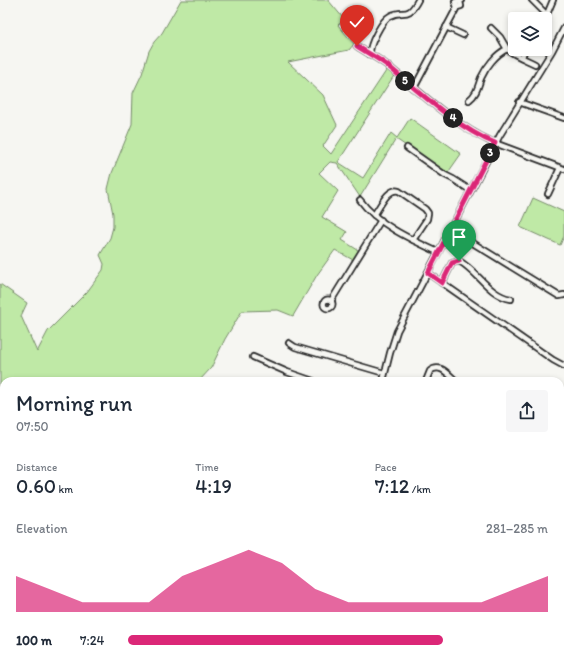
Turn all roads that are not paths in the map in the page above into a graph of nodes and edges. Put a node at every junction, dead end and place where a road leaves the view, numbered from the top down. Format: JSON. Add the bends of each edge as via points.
{"nodes":[{"id":1,"x":418,"y":0,"type":"edge"},
{"id":2,"x":532,"y":0,"type":"edge"},
{"id":3,"x":553,"y":0,"type":"edge"},
{"id":4,"x":461,"y":1,"type":"edge"},
{"id":5,"x":542,"y":12,"type":"edge"},
{"id":6,"x":548,"y":12,"type":"edge"},
{"id":7,"x":446,"y":27,"type":"junction"},
{"id":8,"x":491,"y":28,"type":"dead end"},
{"id":9,"x":564,"y":28,"type":"edge"},
{"id":10,"x":463,"y":35,"type":"dead end"},
{"id":11,"x":357,"y":46,"type":"dead end"},
{"id":12,"x":507,"y":49,"type":"junction"},
{"id":13,"x":370,"y":54,"type":"junction"},
{"id":14,"x":522,"y":57,"type":"joint"},
{"id":15,"x":535,"y":64,"type":"junction"},
{"id":16,"x":543,"y":65,"type":"junction"},
{"id":17,"x":539,"y":71,"type":"junction"},
{"id":18,"x":414,"y":88,"type":"junction"},
{"id":19,"x":469,"y":100,"type":"dead end"},
{"id":20,"x":520,"y":102,"type":"junction"},
{"id":21,"x":564,"y":118,"type":"edge"},
{"id":22,"x":495,"y":143,"type":"junction"},
{"id":23,"x":407,"y":148,"type":"dead end"},
{"id":24,"x":562,"y":169,"type":"edge"},
{"id":25,"x":470,"y":190,"type":"junction"},
{"id":26,"x":548,"y":194,"type":"dead end"},
{"id":27,"x":360,"y":200,"type":"dead end"},
{"id":28,"x":374,"y":215,"type":"junction"},
{"id":29,"x":381,"y":220,"type":"junction"},
{"id":30,"x":450,"y":229,"type":"junction"},
{"id":31,"x":413,"y":240,"type":"junction"},
{"id":32,"x":438,"y":252,"type":"junction"},
{"id":33,"x":428,"y":273,"type":"junction"},
{"id":34,"x":442,"y":283,"type":"junction"},
{"id":35,"x":564,"y":295,"type":"edge"},
{"id":36,"x":511,"y":299,"type":"dead end"},
{"id":37,"x":331,"y":301,"type":"dead end"},
{"id":38,"x":289,"y":343,"type":"dead end"},
{"id":39,"x":253,"y":357,"type":"dead end"},
{"id":40,"x":564,"y":366,"type":"edge"},
{"id":41,"x":384,"y":373,"type":"junction"},
{"id":42,"x":301,"y":377,"type":"edge"},
{"id":43,"x":384,"y":377,"type":"edge"},
{"id":44,"x":427,"y":377,"type":"edge"},
{"id":45,"x":451,"y":377,"type":"edge"}],
"edges":[{"from":1,"to":13,"type":"street","via":[[409,12],[386,19],[371,47]]},
{"from":2,"to":5,"type":"street"},
{"from":3,"to":6,"type":"street"},
{"from":4,"to":7,"type":"street","via":[[461,6],[457,7]]},
{"from":7,"to":10,"type":"street"},
{"from":7,"to":18,"type":"street"},
{"from":8,"to":12,"type":"street"},
{"from":9,"to":16,"type":"street"},
{"from":11,"to":13,"type":"street"},
{"from":12,"to":14,"type":"street"},
{"from":12,"to":19,"type":"street","via":[[489,64],[474,96]]},
{"from":13,"to":18,"type":"street"},
{"from":14,"to":15,"type":"street"},
{"from":15,"to":16,"type":"street"},
{"from":15,"to":17,"type":"street"},
{"from":16,"to":17,"type":"street"},
{"from":17,"to":20,"type":"street"},
{"from":18,"to":22,"type":"street","via":[[458,121]]},
{"from":20,"to":21,"type":"street"},
{"from":20,"to":22,"type":"street"},
{"from":22,"to":24,"type":"street"},
{"from":22,"to":25,"type":"street"},
{"from":23,"to":25,"type":"street"},
{"from":24,"to":26,"type":"street"},
{"from":25,"to":30,"type":"street"},
{"from":27,"to":28,"type":"street"},
{"from":28,"to":29,"type":"street"},
{"from":28,"to":31,"type":"street","via":[[390,192],[399,191],[428,213],[427,219]]},
{"from":29,"to":31,"type":"street"},
{"from":29,"to":37,"type":"street"},
{"from":30,"to":32,"type":"street"},
{"from":30,"to":35,"type":"street","via":[[559,296]]},
{"from":31,"to":32,"type":"street"},
{"from":32,"to":33,"type":"street"},
{"from":33,"to":34,"type":"street"},
{"from":33,"to":41,"type":"street","via":[[396,333]]},
{"from":34,"to":36,"type":"street","via":[[452,263],[459,261],[474,272],[484,284]]},
{"from":34,"to":40,"type":"street"},
{"from":38,"to":41,"type":"street","via":[[295,347]]},
{"from":39,"to":42,"type":"street"},
{"from":41,"to":43,"type":"street"},
{"from":44,"to":45,"type":"street","via":[[428,373],[436,368],[442,369]]}]}
